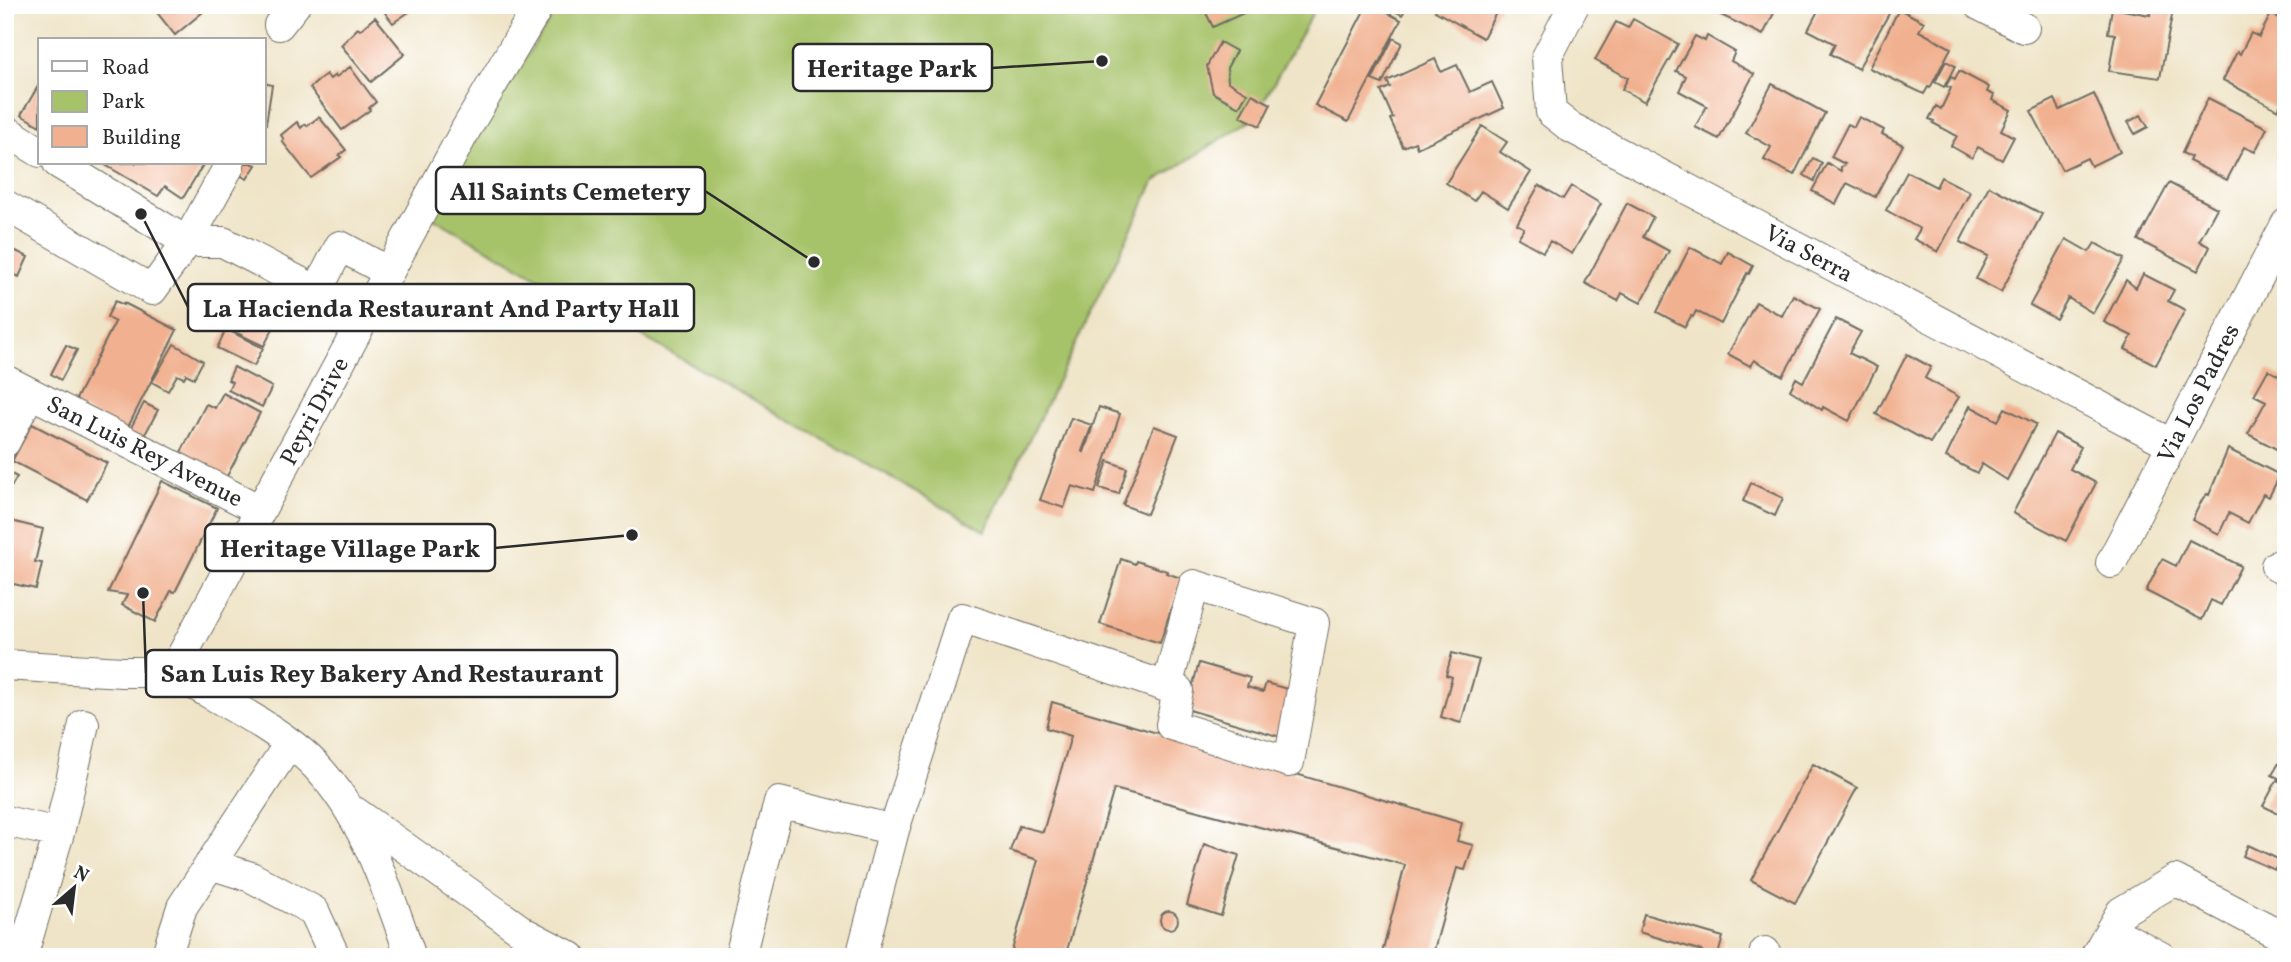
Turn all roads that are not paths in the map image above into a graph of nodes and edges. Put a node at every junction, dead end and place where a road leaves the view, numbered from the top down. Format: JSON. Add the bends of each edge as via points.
{"nodes":[{"id":1,"x":539,"y":5,"type":"edge"},
{"id":2,"x":1574,"y":5,"type":"edge"},
{"id":3,"x":1979,"y":5,"type":"edge"},
{"id":4,"x":2024,"y":28,"type":"dead end"},
{"id":5,"x":5,"y":130,"type":"edge"},
{"id":6,"x":38,"y":151,"type":"edge"},
{"id":7,"x":60,"y":164,"type":"edge"},
{"id":8,"x":229,"y":166,"type":"dead end"},
{"id":9,"x":5,"y":205,"type":"edge"},
{"id":10,"x":2286,"y":224,"type":"edge"},
{"id":11,"x":187,"y":242,"type":"junction"},
{"id":12,"x":388,"y":272,"type":"junction"},
{"id":13,"x":17,"y":387,"type":"edge"},
{"id":14,"x":5,"y":442,"type":"edge"},
{"id":15,"x":2171,"y":444,"type":"junction"},
{"id":16,"x":260,"y":510,"type":"junction"},
{"id":17,"x":2111,"y":563,"type":"dead end"},
{"id":18,"x":5,"y":665,"type":"edge"},
{"id":19,"x":173,"y":673,"type":"junction"},
{"id":20,"x":1167,"y":687,"type":"junction"},
{"id":21,"x":84,"y":724,"type":"dead end"},
{"id":22,"x":289,"y":744,"type":"junction"},
{"id":23,"x":346,"y":806,"type":"junction"},
{"id":24,"x":5,"y":821,"type":"edge"},
{"id":25,"x":894,"y":831,"type":"junction"},
{"id":26,"x":59,"y":833,"type":"junction"},
{"id":27,"x":210,"y":864,"type":"junction"},
{"id":28,"x":2110,"y":930,"type":"junction"},
{"id":29,"x":2286,"y":938,"type":"edge"},
{"id":30,"x":22,"y":957,"type":"edge"},
{"id":31,"x":166,"y":957,"type":"edge"},
{"id":32,"x":335,"y":957,"type":"edge"},
{"id":33,"x":411,"y":957,"type":"edge"},
{"id":34,"x":571,"y":957,"type":"edge"},
{"id":35,"x":740,"y":957,"type":"edge"},
{"id":36,"x":861,"y":957,"type":"edge"},
{"id":37,"x":2095,"y":957,"type":"edge"},
{"id":38,"x":2161,"y":957,"type":"edge"}],
"edges":[{"from":1,"to":12,"type":"street","name":"Peyri Drive"},
{"from":2,"to":15,"type":"street","name":"Via Serra","via":[[1547,57],[1551,112],[1570,127]]},
{"from":3,"to":4,"type":"street"},
{"from":5,"to":6,"type":"street"},
{"from":7,"to":11,"type":"street"},
{"from":8,"to":11,"type":"street"},
{"from":9,"to":11,"type":"street","via":[[152,290]]},
{"from":10,"to":15,"type":"street","name":"Via Los Padres"},
{"from":11,"to":12,"type":"street","via":[[223,242],[317,291],[340,246]]},
{"from":12,"to":16,"type":"street","name":"Peyri Drive"},
{"from":13,"to":14,"type":"street","name":"San Luis Rey Avenue"},
{"from":13,"to":16,"type":"street","name":"San Luis Rey Avenue"},
{"from":15,"to":17,"type":"street","name":"Via Los Padres"},
{"from":16,"to":19,"type":"street","name":"Peyri Drive"},
{"from":18,"to":19,"type":"street"},
{"from":19,"to":22,"type":"street"},
{"from":20,"to":20,"type":"street","via":[[1194,585],[1314,623],[1289,762],[1171,725],[1178,690]]},
{"from":20,"to":25,"type":"street","via":[[962,618]]},
{"from":21,"to":26,"type":"street"},
{"from":22,"to":23,"type":"street","via":[[316,766]]},
{"from":22,"to":27,"type":"street"},
{"from":23,"to":33,"type":"street","via":[[373,852]]},
{"from":23,"to":34,"type":"street","via":[[524,933]]},
{"from":24,"to":26,"type":"street"},
{"from":25,"to":35,"type":"street","via":[[779,803]]},
{"from":25,"to":36,"type":"street"},
{"from":26,"to":30,"type":"street"},
{"from":27,"to":31,"type":"street","via":[[182,907]]},
{"from":27,"to":32,"type":"street","via":[[251,877],[314,911]]},
{"from":28,"to":29,"type":"street","via":[[2121,912],[2175,880]]},
{"from":28,"to":37,"type":"street"},
{"from":28,"to":38,"type":"street"}]}
